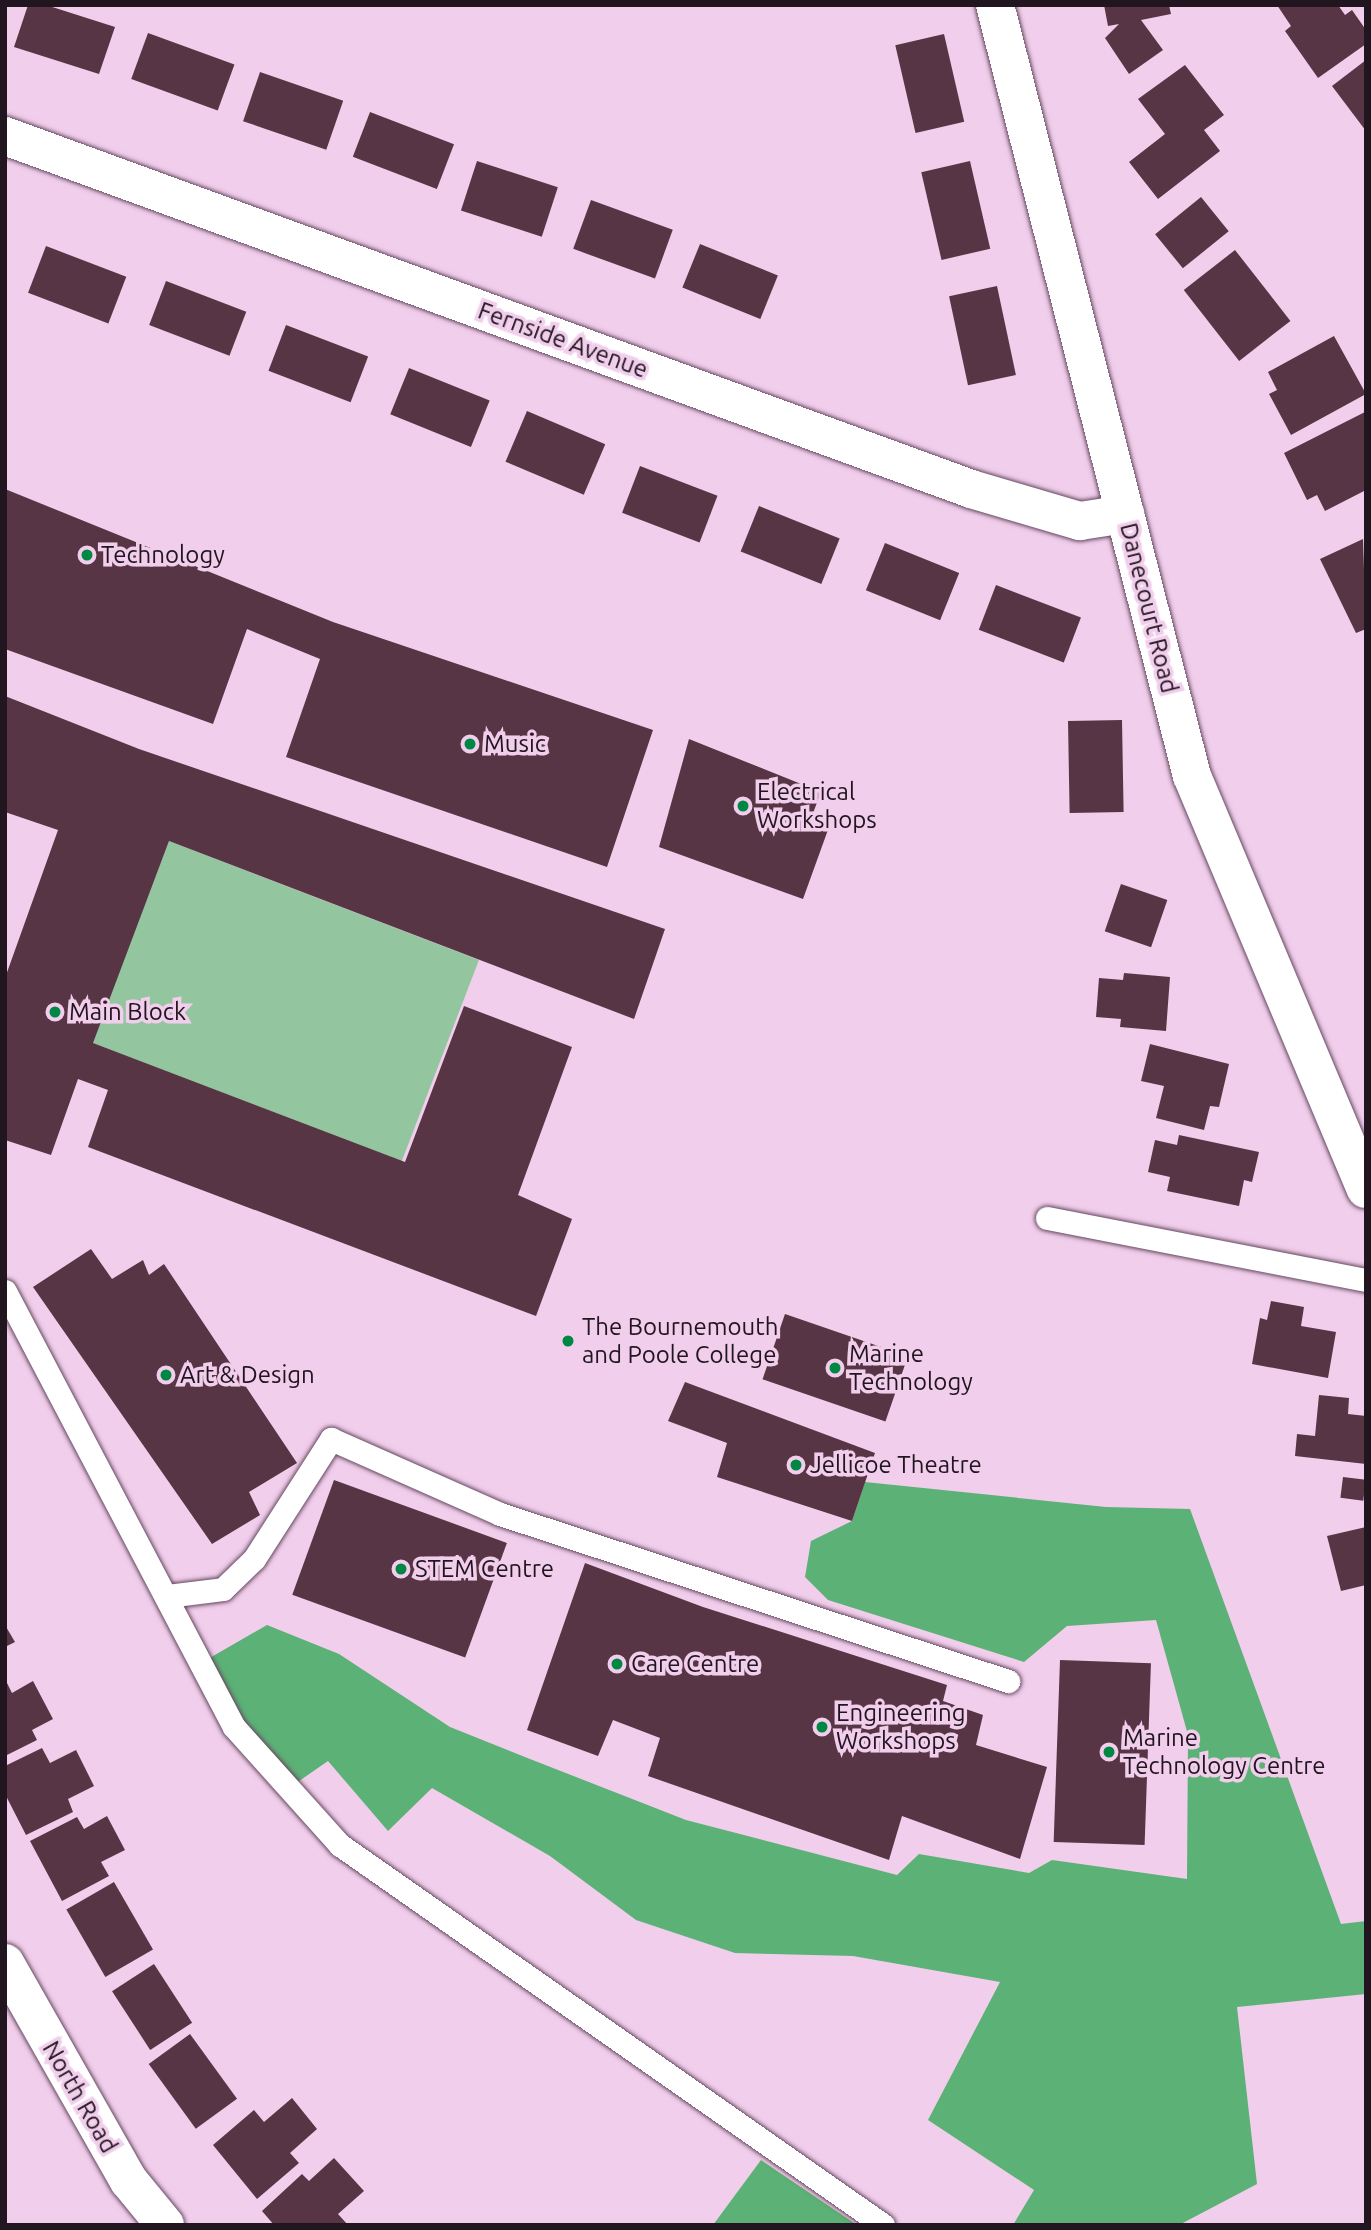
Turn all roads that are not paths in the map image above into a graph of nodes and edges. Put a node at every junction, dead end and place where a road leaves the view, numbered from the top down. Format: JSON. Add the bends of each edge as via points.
{"nodes":[{"id":1,"x":995,"y":5,"type":"edge"},
{"id":2,"x":5,"y":136,"type":"edge"},
{"id":3,"x":1125,"y":514,"type":"junction"},
{"id":4,"x":1366,"y":1189,"type":"edge"},
{"id":5,"x":1047,"y":1218,"type":"dead end"},
{"id":6,"x":1366,"y":1280,"type":"edge"},
{"id":7,"x":5,"y":1291,"type":"edge"},
{"id":8,"x":167,"y":1596,"type":"junction"},
{"id":9,"x":1008,"y":1681,"type":"dead end"},
{"id":10,"x":5,"y":1963,"type":"edge"},
{"id":11,"x":165,"y":2225,"type":"edge"},
{"id":12,"x":883,"y":2225,"type":"edge"}],
"edges":[{"from":1,"to":3,"type":"street","name":"Danecourt Road"},
{"from":2,"to":3,"type":"street","name":"Fernside Avenue","via":[[971,489],[1080,521]]},
{"from":3,"to":4,"type":"street","name":"Danecourt Road","via":[[1192,776]]},
{"from":5,"to":6,"type":"lane"},
{"from":7,"to":8,"type":"lane"},
{"from":8,"to":9,"type":"lane","via":[[223,1589],[254,1559],[331,1439],[500,1514]]},
{"from":8,"to":12,"type":"lane","via":[[234,1727],[340,1845]]},
{"from":10,"to":11,"type":"street","name":"North Road","via":[[129,2180]]}]}
